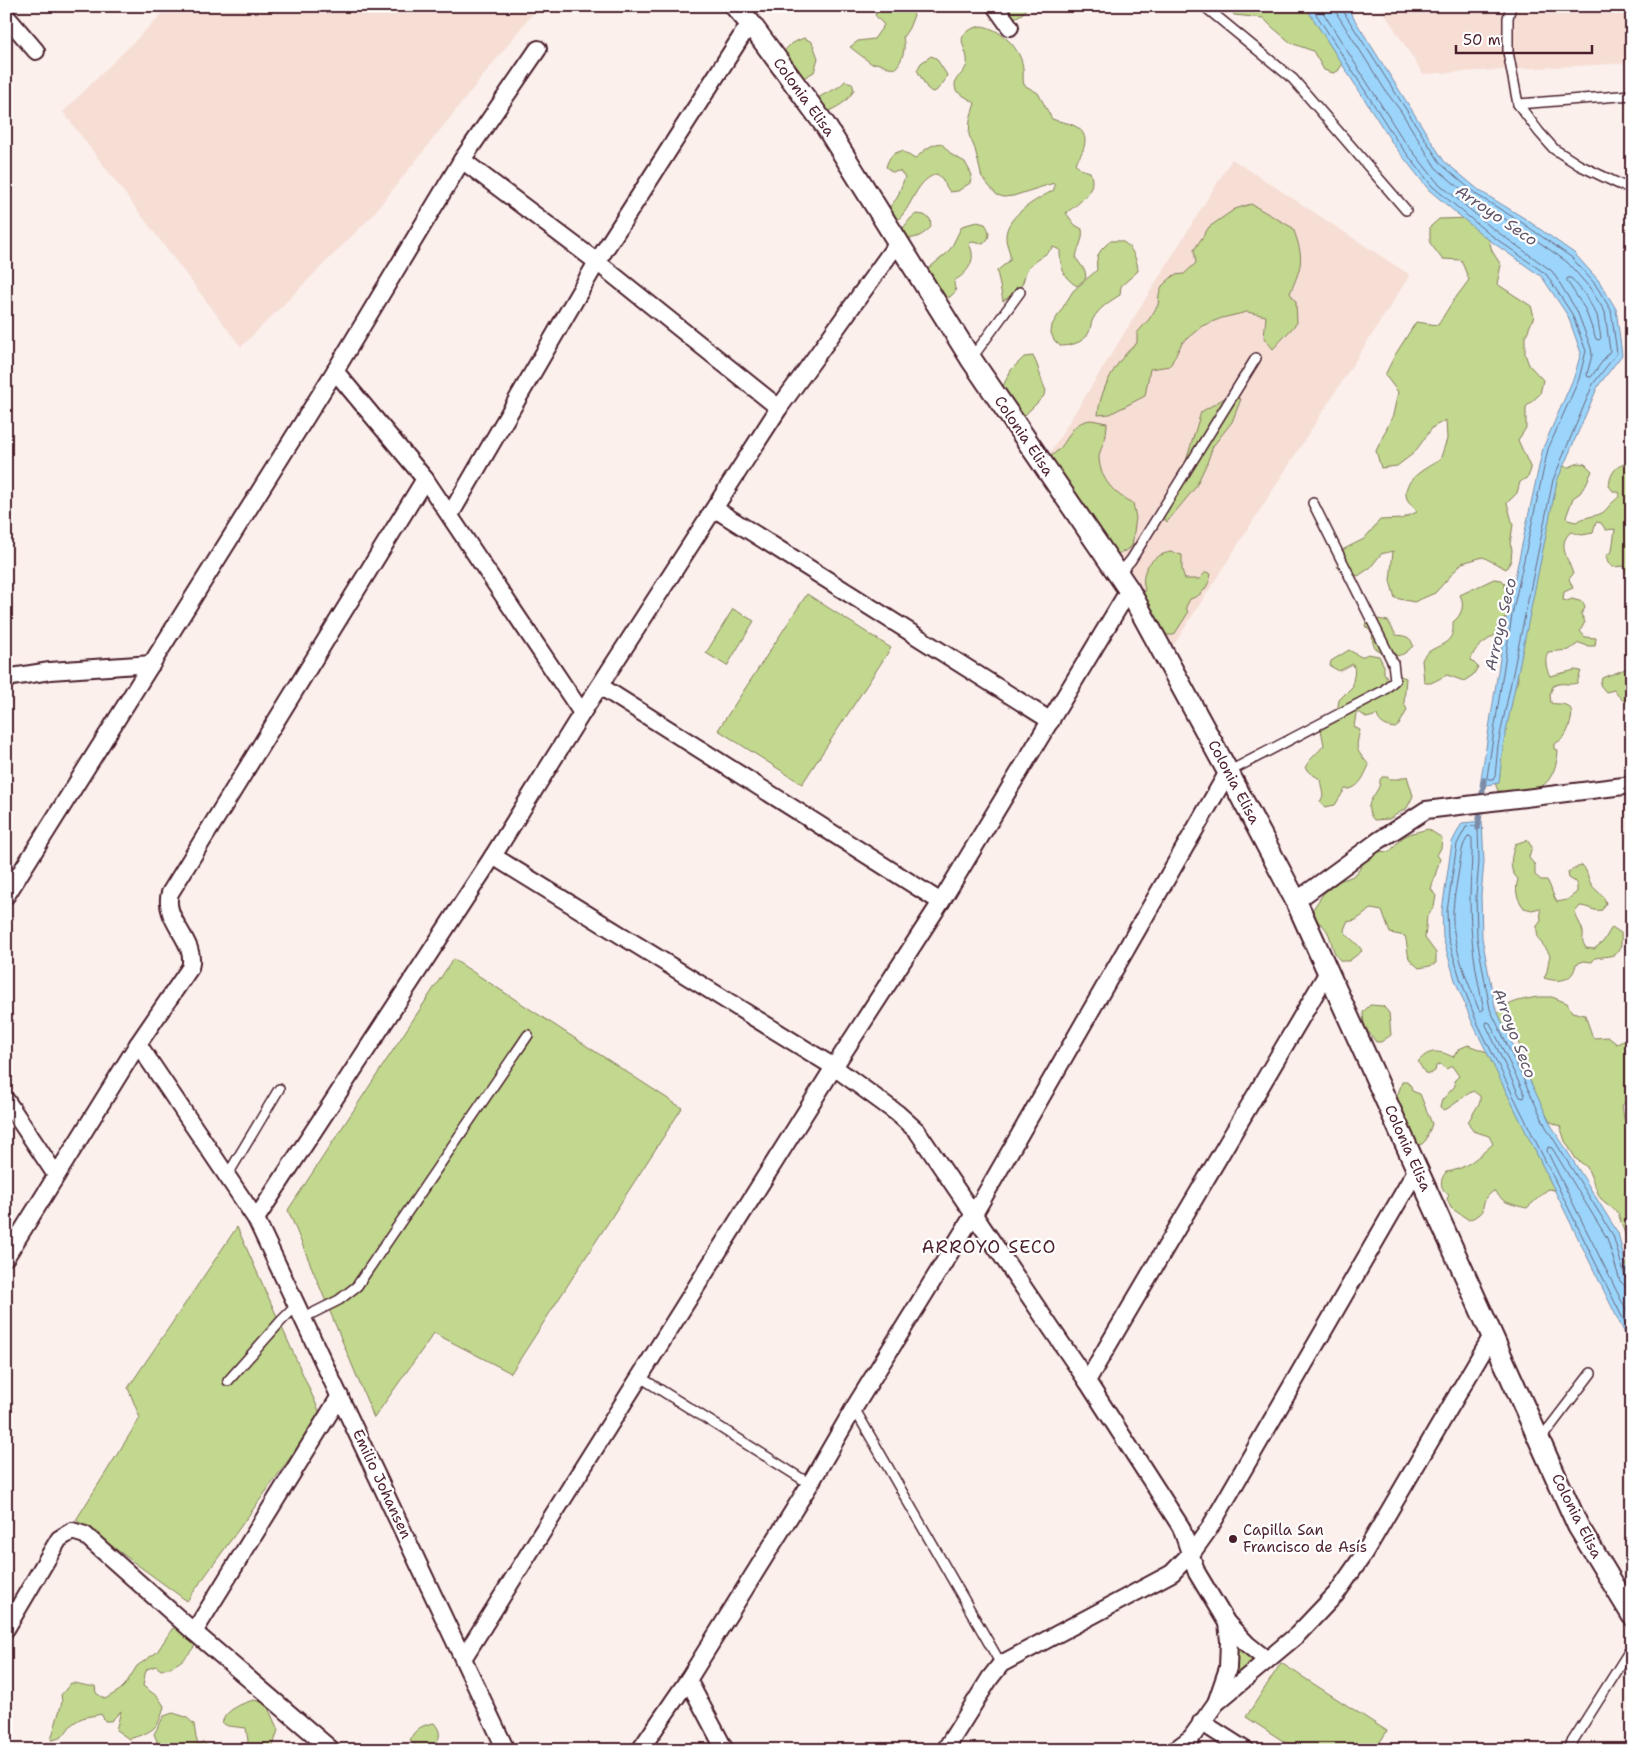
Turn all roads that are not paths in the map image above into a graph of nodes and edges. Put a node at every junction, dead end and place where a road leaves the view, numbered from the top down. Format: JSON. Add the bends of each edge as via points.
{"nodes":[{"id":1,"x":735,"y":6,"type":"edge"},
{"id":2,"x":995,"y":6,"type":"edge"},
{"id":3,"x":1204,"y":6,"type":"edge"},
{"id":4,"x":1512,"y":6,"type":"edge"},
{"id":5,"x":6,"y":16,"type":"edge"},
{"id":6,"x":750,"y":23,"type":"junction"},
{"id":7,"x":1010,"y":27,"type":"dead end"},
{"id":8,"x":538,"y":49,"type":"dead end"},
{"id":9,"x":36,"y":51,"type":"dead end"},
{"id":10,"x":1632,"y":95,"type":"edge"},
{"id":11,"x":1518,"y":104,"type":"junction"},
{"id":12,"x":462,"y":160,"type":"junction"},
{"id":13,"x":1632,"y":187,"type":"edge"},
{"id":14,"x":1406,"y":210,"type":"dead end"},
{"id":15,"x":899,"y":241,"type":"junction"},
{"id":16,"x":597,"y":262,"type":"junction"},
{"id":17,"x":1020,"y":292,"type":"dead end"},
{"id":18,"x":1256,"y":358,"type":"dead end"},
{"id":19,"x":971,"y":359,"type":"junction"},
{"id":20,"x":335,"y":371,"type":"junction"},
{"id":21,"x":780,"y":408,"type":"junction"},
{"id":22,"x":425,"y":479,"type":"junction"},
{"id":23,"x":1313,"y":503,"type":"dead end"},
{"id":24,"x":714,"y":509,"type":"junction"},
{"id":25,"x":450,"y":515,"type":"junction"},
{"id":26,"x":1124,"y":582,"type":"junction"},
{"id":27,"x":152,"y":664,"type":"junction"},
{"id":28,"x":6,"y":680,"type":"edge"},
{"id":29,"x":600,"y":686,"type":"junction"},
{"id":30,"x":582,"y":713,"type":"junction"},
{"id":31,"x":1051,"y":721,"type":"junction"},
{"id":32,"x":1228,"y":772,"type":"junction"},
{"id":33,"x":1632,"y":785,"type":"edge"},
{"id":34,"x":493,"y":856,"type":"junction"},
{"id":35,"x":6,"y":896,"type":"edge"},
{"id":36,"x":1296,"y":901,"type":"junction"},
{"id":37,"x":941,"y":902,"type":"junction"},
{"id":38,"x":1328,"y":972,"type":"junction"},
{"id":39,"x":528,"y":1035,"type":"dead end"},
{"id":40,"x":138,"y":1044,"type":"junction"},
{"id":41,"x":834,"y":1067,"type":"junction"},
{"id":42,"x":279,"y":1089,"type":"dead end"},
{"id":43,"x":6,"y":1100,"type":"edge"},
{"id":44,"x":1418,"y":1169,"type":"junction"},
{"id":45,"x":56,"y":1175,"type":"junction"},
{"id":46,"x":227,"y":1176,"type":"junction"},
{"id":47,"x":974,"y":1214,"type":"junction"},
{"id":48,"x":256,"y":1219,"type":"junction"},
{"id":49,"x":6,"y":1257,"type":"edge"},
{"id":50,"x":300,"y":1311,"type":"junction"},
{"id":51,"x":1493,"y":1334,"type":"junction"},
{"id":52,"x":1592,"y":1373,"type":"dead end"},
{"id":53,"x":640,"y":1377,"type":"junction"},
{"id":54,"x":228,"y":1381,"type":"dead end"},
{"id":55,"x":1087,"y":1381,"type":"junction"},
{"id":56,"x":340,"y":1396,"type":"junction"},
{"id":57,"x":854,"y":1408,"type":"junction"},
{"id":58,"x":1540,"y":1440,"type":"junction"},
{"id":59,"x":810,"y":1484,"type":"junction"},
{"id":60,"x":1191,"y":1554,"type":"junction"},
{"id":61,"x":1632,"y":1615,"type":"edge"},
{"id":62,"x":1227,"y":1623,"type":"junction"},
{"id":63,"x":6,"y":1628,"type":"edge"},
{"id":64,"x":194,"y":1632,"type":"junction"},
{"id":65,"x":1632,"y":1646,"type":"edge"},
{"id":66,"x":464,"y":1657,"type":"junction"},
{"id":67,"x":1267,"y":1660,"type":"junction"},
{"id":68,"x":1001,"y":1664,"type":"junction"},
{"id":69,"x":688,"y":1680,"type":"junction"},
{"id":70,"x":1216,"y":1703,"type":"junction"},
{"id":71,"x":1201,"y":1722,"type":"junction"},
{"id":72,"x":1190,"y":1744,"type":"edge"},
{"id":73,"x":501,"y":1747,"type":"edge"},
{"id":74,"x":332,"y":1750,"type":"edge"},
{"id":75,"x":640,"y":1750,"type":"edge"},
{"id":76,"x":724,"y":1750,"type":"edge"},
{"id":77,"x":944,"y":1750,"type":"edge"},
{"id":78,"x":1175,"y":1750,"type":"edge"},
{"id":79,"x":1245,"y":1750,"type":"edge"},
{"id":80,"x":1567,"y":1750,"type":"edge"}],
"edges":[{"from":1,"to":6,"type":"street","name":"Colonia Elisa"},
{"from":2,"to":7,"type":"street"},
{"from":3,"to":14,"type":"lane","via":[[1293,80]]},
{"from":4,"to":11,"type":"lane","via":[[1508,18],[1508,52]]},
{"from":5,"to":9,"type":"street"},
{"from":6,"to":15,"type":"street","name":"Colonia Elisa","via":[[825,125]]},
{"from":6,"to":16,"type":"street"},
{"from":8,"to":12,"type":"street"},
{"from":10,"to":11,"type":"lane"},
{"from":11,"to":13,"type":"lane","via":[[1554,149],[1578,165]]},
{"from":12,"to":16,"type":"street"},
{"from":12,"to":20,"type":"street"},
{"from":15,"to":19,"type":"street","name":"Colonia Elisa"},
{"from":15,"to":21,"type":"street"},
{"from":16,"to":21,"type":"street"},
{"from":16,"to":25,"type":"street"},
{"from":17,"to":19,"type":"lane"},
{"from":18,"to":26,"type":"lane","via":[[1131,560]]},
{"from":19,"to":26,"type":"street","name":"Colonia Elisa"},
{"from":20,"to":22,"type":"street"},
{"from":20,"to":27,"type":"street"},
{"from":21,"to":24,"type":"street"},
{"from":22,"to":25,"type":"street"},
{"from":22,"to":40,"type":"street","via":[[170,893],[169,910],[193,959]]},
{"from":23,"to":32,"type":"lane","via":[[1393,664],[1395,680],[1383,691]]},
{"from":24,"to":29,"type":"street"},
{"from":24,"to":31,"type":"street"},
{"from":25,"to":30,"type":"street"},
{"from":26,"to":31,"type":"street"},
{"from":26,"to":32,"type":"street","name":"Colonia Elisa"},
{"from":27,"to":28,"type":"street","via":[[50,671]]},
{"from":27,"to":35,"type":"street"},
{"from":29,"to":30,"type":"street"},
{"from":29,"to":37,"type":"street"},
{"from":30,"to":34,"type":"street"},
{"from":31,"to":37,"type":"street"},
{"from":32,"to":36,"type":"street","name":"Colonia Elisa"},
{"from":32,"to":47,"type":"street"},
{"from":33,"to":36,"type":"street","via":[[1426,810],[1378,840]]},
{"from":34,"to":41,"type":"street"},
{"from":34,"to":48,"type":"street"},
{"from":36,"to":38,"type":"street","name":"Colonia Elisa"},
{"from":37,"to":41,"type":"street"},
{"from":38,"to":44,"type":"street","name":"Colonia Elisa"},
{"from":38,"to":55,"type":"street"},
{"from":39,"to":50,"type":"lane","via":[[357,1286],[340,1300]]},
{"from":40,"to":45,"type":"street"},
{"from":40,"to":46,"type":"street","name":"Emilio Johansen"},
{"from":41,"to":47,"type":"street","via":[[917,1131]]},
{"from":41,"to":53,"type":"street"},
{"from":42,"to":46,"type":"lane"},
{"from":43,"to":45,"type":"street"},
{"from":44,"to":51,"type":"street","name":"Colonia Elisa"},
{"from":44,"to":60,"type":"street","via":[[1209,1530]]},
{"from":45,"to":49,"type":"street"},
{"from":46,"to":48,"type":"street","name":"Emilio Johansen"},
{"from":47,"to":55,"type":"street"},
{"from":47,"to":57,"type":"street"},
{"from":48,"to":50,"type":"street","name":"Emilio Johansen"},
{"from":50,"to":54,"type":"lane","via":[[281,1321]]},
{"from":50,"to":56,"type":"street","name":"Emilio Johansen"},
{"from":51,"to":58,"type":"street","name":"Colonia Elisa"},
{"from":51,"to":67,"type":"street","via":[[1353,1570],[1336,1594],[1297,1635]]},
{"from":52,"to":58,"type":"lane"},
{"from":53,"to":59,"type":"lane"},
{"from":53,"to":66,"type":"street"},
{"from":55,"to":60,"type":"street","via":[[1182,1527]]},
{"from":56,"to":64,"type":"street"},
{"from":56,"to":66,"type":"street","name":"Emilio Johansen"},
{"from":57,"to":59,"type":"street"},
{"from":57,"to":68,"type":"lane"},
{"from":58,"to":61,"type":"street","name":"Colonia Elisa","via":[[1578,1526]]},
{"from":59,"to":69,"type":"street"},
{"from":60,"to":62,"type":"street","via":[[1197,1573]]},
{"from":60,"to":68,"type":"street","via":[[1172,1573]]},
{"from":62,"to":67,"type":"street"},
{"from":62,"to":70,"type":"street","via":[[1228,1668]]},
{"from":63,"to":64,"type":"street","via":[[59,1539],[72,1531],[85,1535]]},
{"from":64,"to":74,"type":"street"},
{"from":65,"to":80,"type":"lane"},
{"from":66,"to":73,"type":"street","name":"Emilio Johansen"},
{"from":67,"to":70,"type":"street"},
{"from":68,"to":77,"type":"street"},
{"from":69,"to":75,"type":"street"},
{"from":69,"to":76,"type":"street"},
{"from":70,"to":71,"type":"street"},
{"from":71,"to":72,"type":"street"},
{"from":71,"to":79,"type":"street"},
{"from":72,"to":78,"type":"street"}]}
